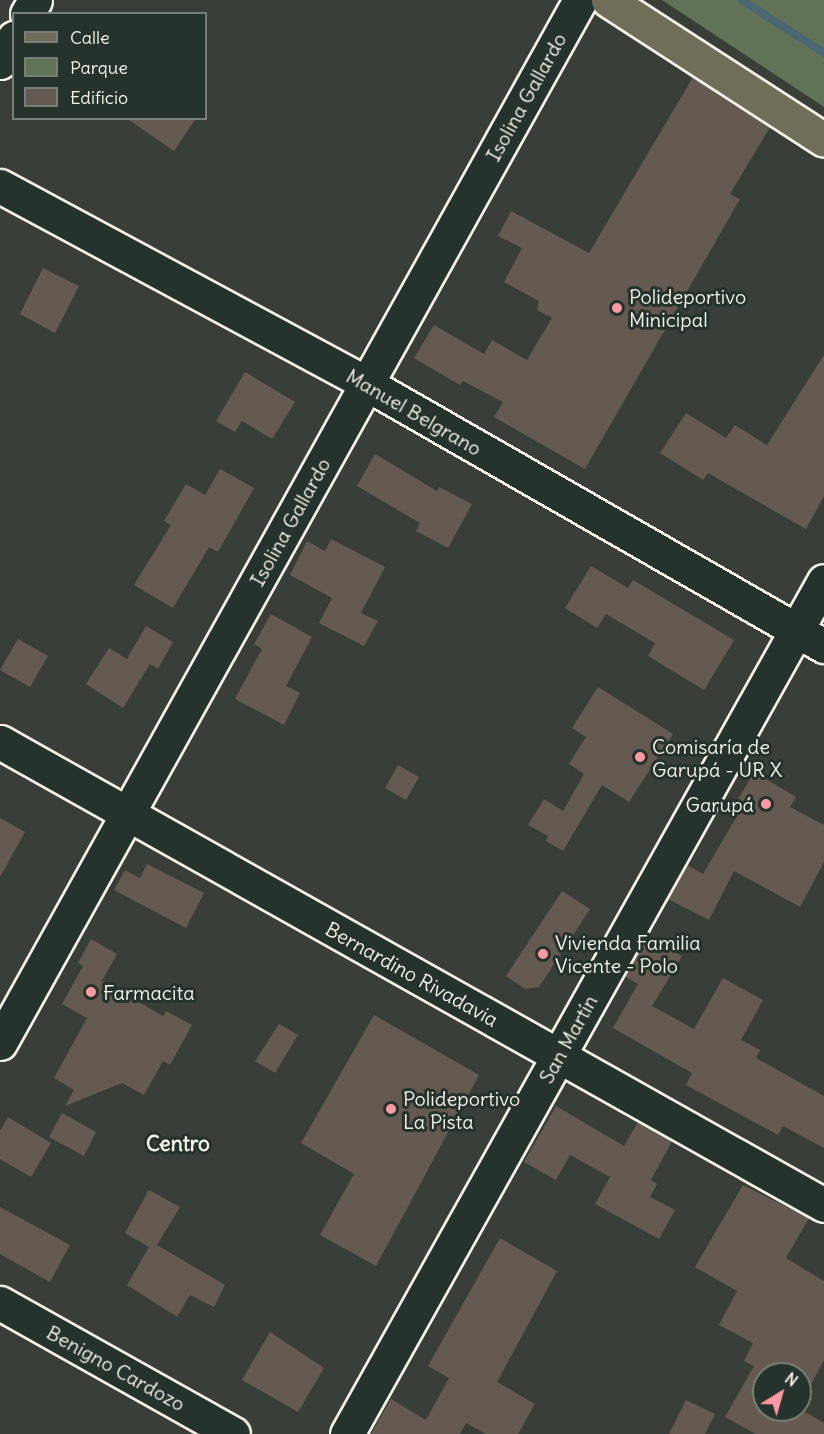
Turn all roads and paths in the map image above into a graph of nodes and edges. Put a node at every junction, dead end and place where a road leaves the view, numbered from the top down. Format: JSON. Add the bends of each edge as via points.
{"nodes":[{"id":1,"x":580,"y":0,"type":"edge"},
{"id":2,"x":608,"y":0,"type":"edge"},
{"id":3,"x":12,"y":41,"type":"edge"},
{"id":4,"x":0,"y":62,"type":"edge"},
{"id":5,"x":824,"y":140,"type":"edge"},
{"id":6,"x":0,"y":186,"type":"edge"},
{"id":7,"x":367,"y":384,"type":"junction"},
{"id":8,"x":824,"y":581,"type":"edge"},
{"id":9,"x":810,"y":639,"type":"edge"},
{"id":10,"x":0,"y":742,"type":"edge"},
{"id":11,"x":126,"y":813,"type":"junction"},
{"id":12,"x":0,"y":1043,"type":"edge"},
{"id":13,"x":559,"y":1056,"type":"junction"},
{"id":14,"x":824,"y":1205,"type":"edge"},
{"id":15,"x":0,"y":1303,"type":"edge"},
{"id":16,"x":233,"y":1434,"type":"edge"},
{"id":17,"x":347,"y":1434,"type":"edge"}],
"edges":[{"from":1,"to":7,"type":"street","name":"Isolina Gallardo"},
{"from":2,"to":5,"type":"main road"},
{"from":3,"to":4,"type":"street"},
{"from":6,"to":7,"type":"street","name":"Manuel Belgrano"},
{"from":7,"to":9,"type":"street","name":"Manuel Belgrano"},
{"from":7,"to":11,"type":"street","name":"Isolina Gallardo"},
{"from":8,"to":9,"type":"street","name":"San Martín"},
{"from":9,"to":13,"type":"street","name":"San Martín"},
{"from":10,"to":11,"type":"street","name":"Bernardino Rivadavia"},
{"from":11,"to":12,"type":"street","name":"Isolina Gallardo"},
{"from":11,"to":13,"type":"street","name":"Bernardino Rivadavia"},
{"from":13,"to":14,"type":"street","name":"Bernardino Rivadavia"},
{"from":13,"to":17,"type":"street","name":"San Martín"},
{"from":15,"to":16,"type":"street","name":"Benigno Cardozo"}]}
